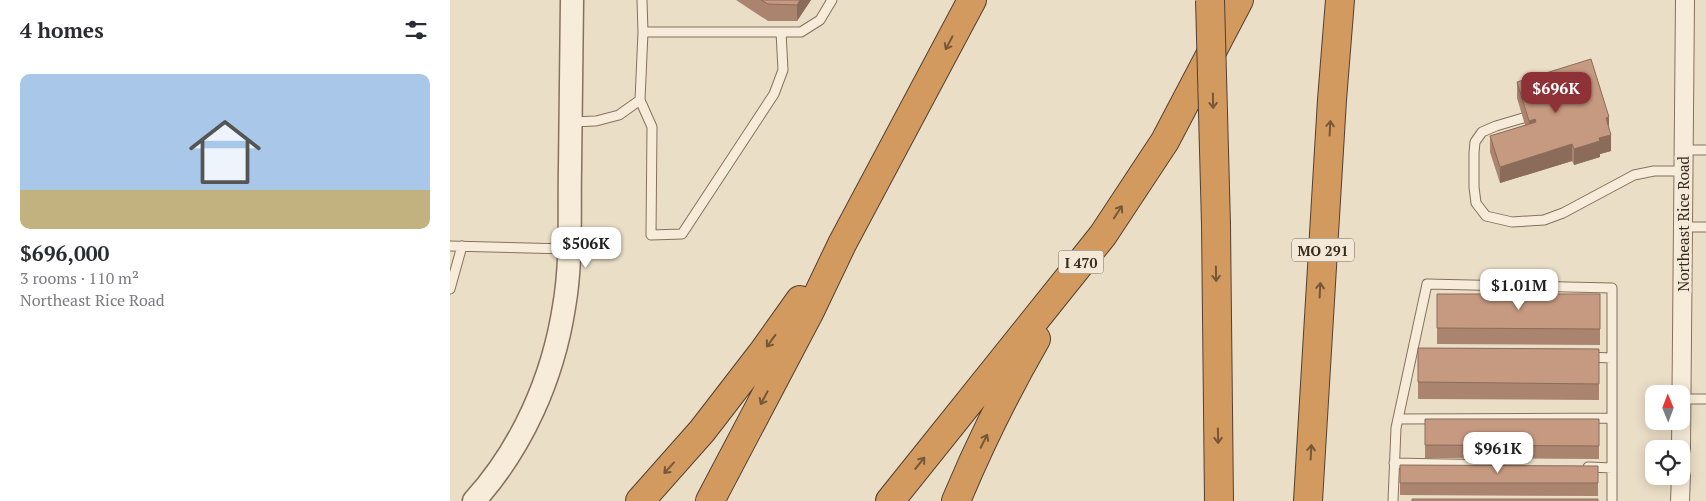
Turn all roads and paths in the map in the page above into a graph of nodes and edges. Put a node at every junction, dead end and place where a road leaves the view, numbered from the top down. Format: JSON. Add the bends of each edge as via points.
{"nodes":[{"id":1,"x":572,"y":0,"type":"edge"},
{"id":2,"x":642,"y":0,"type":"edge"},
{"id":3,"x":832,"y":0,"type":"edge"},
{"id":4,"x":972,"y":0,"type":"edge"},
{"id":5,"x":1210,"y":0,"type":"edge"},
{"id":6,"x":1239,"y":0,"type":"edge"},
{"id":7,"x":1340,"y":0,"type":"edge"},
{"id":8,"x":1685,"y":0,"type":"edge"},
{"id":9,"x":643,"y":32,"type":"junction"},
{"id":10,"x":781,"y":32,"type":"junction"},
{"id":11,"x":640,"y":100,"type":"junction"},
{"id":12,"x":1523,"y":118,"type":"edge"},
{"id":13,"x":570,"y":122,"type":"junction"},
{"id":14,"x":1684,"y":150,"type":"junction"},
{"id":15,"x":1706,"y":150,"type":"edge"},
{"id":16,"x":1683,"y":171,"type":"junction"},
{"id":17,"x":875,"y":184,"type":"junction"},
{"id":18,"x":1683,"y":227,"type":"junction"},
{"id":19,"x":1706,"y":227,"type":"edge"},
{"id":20,"x":1103,"y":235,"type":"junction"},
{"id":21,"x":450,"y":246,"type":"edge"},
{"id":22,"x":462,"y":246,"type":"junction"},
{"id":23,"x":569,"y":249,"type":"junction"},
{"id":24,"x":450,"y":289,"type":"edge"},
{"id":25,"x":1574,"y":356,"type":"edge"},
{"id":26,"x":1612,"y":358,"type":"junction"},
{"id":27,"x":1682,"y":385,"type":"edge"},
{"id":28,"x":1690,"y":399,"type":"edge"},
{"id":29,"x":1706,"y":399,"type":"edge"},
{"id":30,"x":1612,"y":418,"type":"junction"},
{"id":31,"x":1398,"y":419,"type":"junction"},
{"id":32,"x":1394,"y":463,"type":"junction"},
{"id":33,"x":1503,"y":466,"type":"edge"},
{"id":34,"x":1582,"y":467,"type":"edge"},
{"id":35,"x":1612,"y":468,"type":"junction"},
{"id":36,"x":1681,"y":485,"type":"edge"},
{"id":37,"x":474,"y":501,"type":"edge"},
{"id":38,"x":640,"y":501,"type":"edge"},
{"id":39,"x":710,"y":501,"type":"edge"},
{"id":40,"x":890,"y":501,"type":"edge"},
{"id":41,"x":956,"y":501,"type":"edge"},
{"id":42,"x":1219,"y":501,"type":"edge"},
{"id":43,"x":1308,"y":501,"type":"edge"},
{"id":44,"x":1393,"y":501,"type":"edge"},
{"id":45,"x":1612,"y":501,"type":"edge"},
{"id":46,"x":1680,"y":501,"type":"edge"}],
"edges":[{"from":1,"to":13,"type":"street"},
{"from":2,"to":9,"type":"lane"},
{"from":3,"to":10,"type":"lane","via":[[820,20],[808,28],[801,32]]},
{"from":4,"to":17,"type":"highway","one_way":true},
{"from":5,"to":42,"type":"highway","one_way":true,"bridge":true},
{"from":20,"to":6,"type":"highway","number":"I 470","one_way":true,"via":[[1165,141]]},
{"from":43,"to":7,"type":"highway","number":"MO 291","one_way":true},
{"from":8,"to":14,"type":"street","name":"Northeast Rice Road"},
{"from":9,"to":10,"type":"lane"},
{"from":9,"to":11,"type":"lane"},
{"from":10,"to":11,"type":"lane","via":[[783,70],[774,94],[682,234],[651,235],[652,127]]},
{"from":11,"to":13,"type":"lane","via":[[619,115],[596,121]]},
{"from":12,"to":16,"type":"lane","via":[[1482,132],[1476,142],[1476,203],[1486,216],[1512,222],[1544,220],[1563,214],[1634,175]]},
{"from":13,"to":23,"type":"street"},
{"from":14,"to":15,"type":"lane"},
{"from":14,"to":16,"type":"street","name":"Northeast Rice Road"},
{"from":16,"to":18,"type":"street","name":"Northeast Rice Road"},
{"from":17,"to":38,"type":"highway","one_way":true,"via":[[810,287],[763,352],[702,431]]},
{"from":17,"to":39,"type":"highway","one_way":true},
{"from":18,"to":19,"type":"lane"},
{"from":18,"to":27,"type":"street","name":"Northeast Rice Road"},
{"from":40,"to":20,"type":"highway","number":"I 470","one_way":true},
{"from":41,"to":20,"type":"highway","one_way":true,"via":[[1022,363],[1059,299]]},
{"from":21,"to":22,"type":"lane"},
{"from":22,"to":23,"type":"lane"},
{"from":22,"to":24,"type":"lane"},
{"from":23,"to":37,"type":"street","via":[[564,306],[555,352],[539,398],[518,440]]},
{"from":25,"to":26,"type":"lane"},
{"from":26,"to":30,"type":"lane"},
{"from":26,"to":31,"type":"lane","via":[[1612,288],[1427,284],[1417,352]]},
{"from":28,"to":29,"type":"lane"},
{"from":30,"to":31,"type":"lane"},
{"from":30,"to":35,"type":"lane"},
{"from":31,"to":32,"type":"lane"},
{"from":32,"to":33,"type":"lane"},
{"from":32,"to":44,"type":"lane"},
{"from":34,"to":35,"type":"lane"},
{"from":35,"to":45,"type":"lane"},
{"from":36,"to":46,"type":"street"}]}
